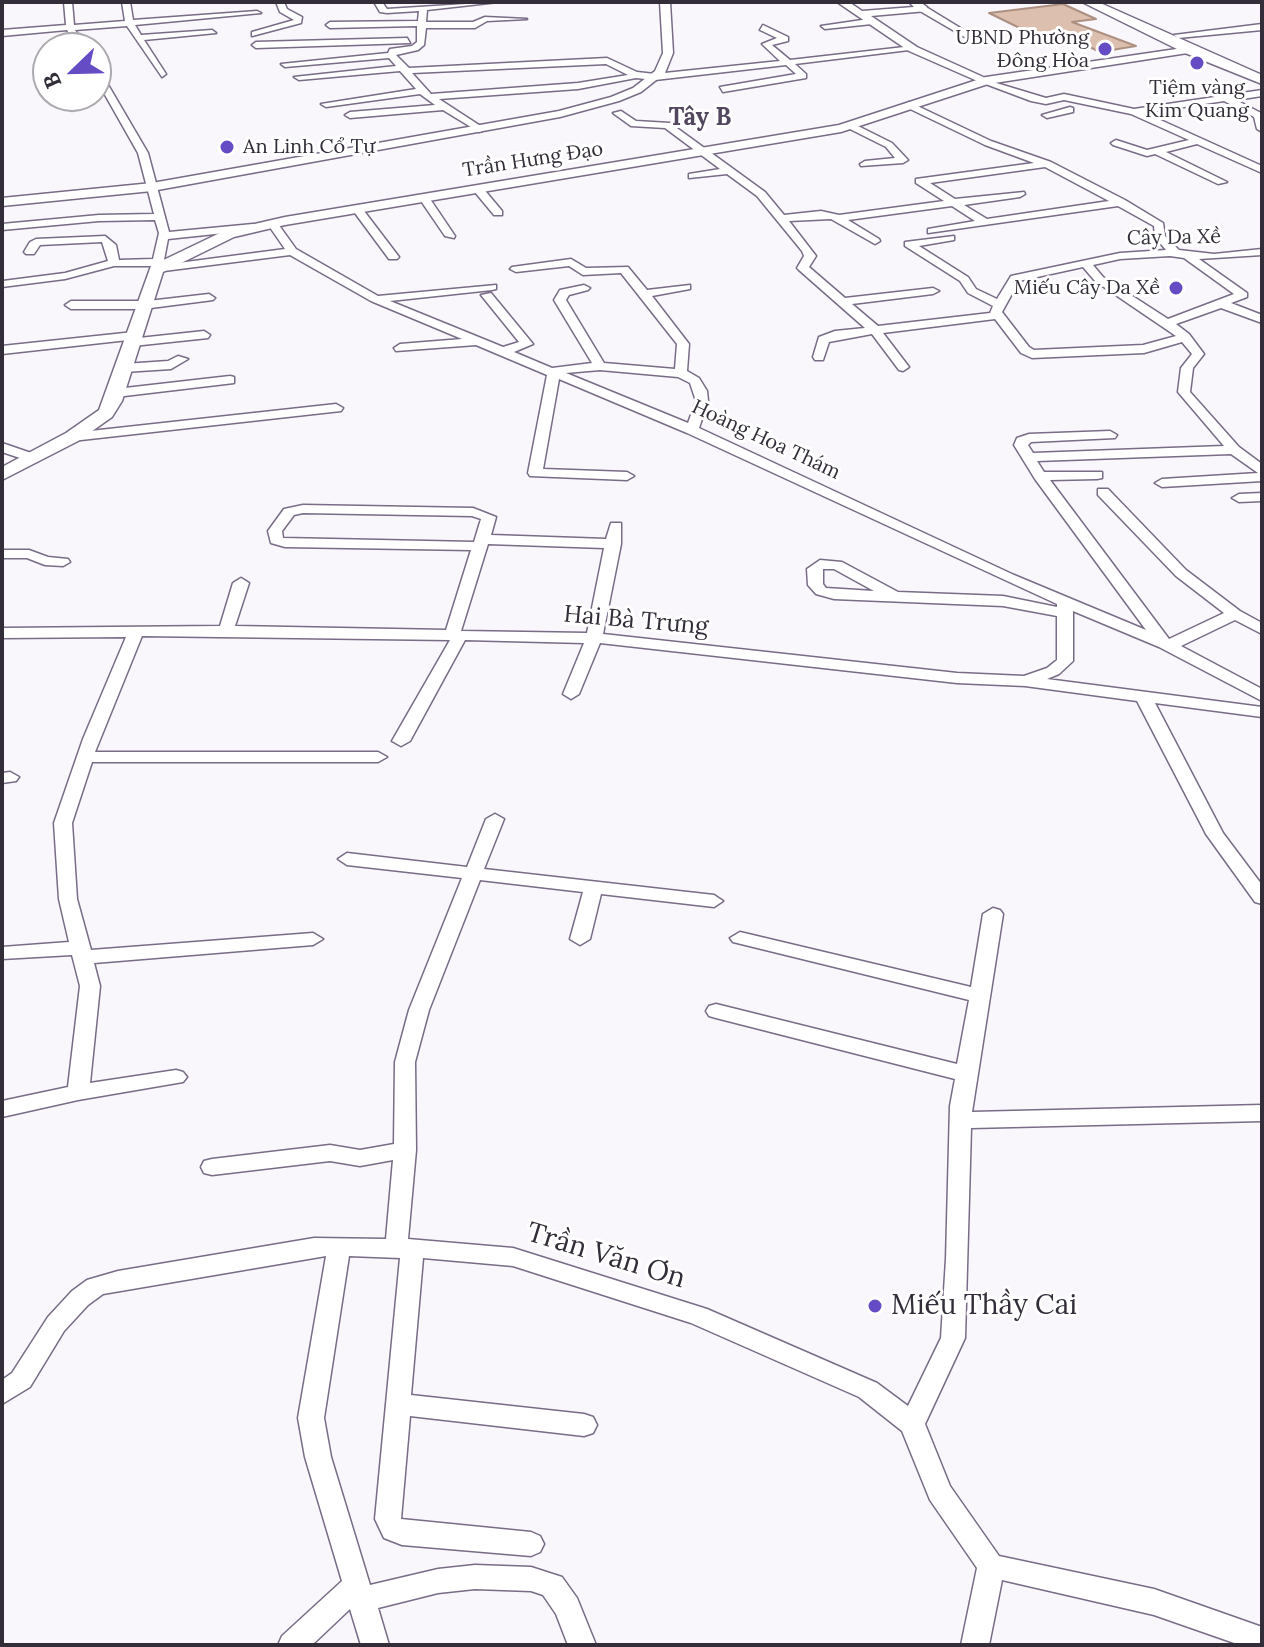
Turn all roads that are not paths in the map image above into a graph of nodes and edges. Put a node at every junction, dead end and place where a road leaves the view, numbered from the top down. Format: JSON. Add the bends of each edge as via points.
{"nodes":[{"id":1,"x":68,"y":2,"type":"edge"},
{"id":2,"x":126,"y":2,"type":"edge"},
{"id":3,"x":280,"y":2,"type":"edge"},
{"id":4,"x":378,"y":2,"type":"edge"},
{"id":5,"x":494,"y":2,"type":"edge"},
{"id":6,"x":665,"y":2,"type":"edge"},
{"id":7,"x":842,"y":2,"type":"edge"},
{"id":8,"x":1088,"y":2,"type":"edge"},
{"id":9,"x":1104,"y":2,"type":"edge"},
{"id":10,"x":919,"y":5,"type":"edge"},
{"id":11,"x":423,"y":8,"type":"junction"},
{"id":12,"x":257,"y":13,"type":"dead end"},
{"id":13,"x":866,"y":18,"type":"junction"},
{"id":14,"x":523,"y":19,"type":"dead end"},
{"id":15,"x":129,"y":23,"type":"junction"},
{"id":16,"x":330,"y":25,"type":"dead end"},
{"id":17,"x":825,"y":26,"type":"dead end"},
{"id":18,"x":1262,"y":27,"type":"edge"},
{"id":19,"x":70,"y":28,"type":"junction"},
{"id":20,"x":763,"y":28,"type":"dead end"},
{"id":21,"x":421,"y":31,"type":"junction"},
{"id":22,"x":72,"y":32,"type":"edge"},
{"id":23,"x":2,"y":33,"type":"edge"},
{"id":24,"x":212,"y":33,"type":"dead end"},
{"id":25,"x":255,"y":34,"type":"dead end"},
{"id":26,"x":1178,"y":35,"type":"junction"},
{"id":27,"x":971,"y":37,"type":"dead end"},
{"id":28,"x":138,"y":38,"type":"junction"},
{"id":29,"x":256,"y":45,"type":"dead end"},
{"id":30,"x":913,"y":49,"type":"junction"},
{"id":31,"x":1197,"y":50,"type":"junction"},
{"id":32,"x":391,"y":55,"type":"junction"},
{"id":33,"x":787,"y":62,"type":"junction"},
{"id":34,"x":285,"y":64,"type":"dead end"},
{"id":35,"x":406,"y":70,"type":"junction"},
{"id":36,"x":1262,"y":73,"type":"edge"},
{"id":37,"x":162,"y":74,"type":"dead end"},
{"id":38,"x":635,"y":75,"type":"junction"},
{"id":39,"x":311,"y":76,"type":"junction"},
{"id":40,"x":299,"y":77,"type":"dead end"},
{"id":41,"x":655,"y":77,"type":"junction"},
{"id":42,"x":1262,"y":80,"type":"edge"},
{"id":43,"x":986,"y":81,"type":"junction"},
{"id":44,"x":319,"y":86,"type":"dead end"},
{"id":45,"x":723,"y":89,"type":"dead end"},
{"id":46,"x":1262,"y":93,"type":"edge"},
{"id":47,"x":426,"y":94,"type":"junction"},
{"id":48,"x":112,"y":98,"type":"edge"},
{"id":49,"x":1227,"y":99,"type":"junction"},
{"id":50,"x":328,"y":101,"type":"dead end"},
{"id":51,"x":1046,"y":101,"type":"junction"},
{"id":52,"x":909,"y":105,"type":"junction"},
{"id":53,"x":444,"y":107,"type":"junction"},
{"id":54,"x":1134,"y":112,"type":"junction"},
{"id":55,"x":618,"y":113,"type":"dead end"},
{"id":56,"x":350,"y":115,"type":"dead end"},
{"id":57,"x":1047,"y":115,"type":"dead end"},
{"id":58,"x":851,"y":126,"type":"junction"},
{"id":59,"x":479,"y":129,"type":"junction"},
{"id":60,"x":1262,"y":129,"type":"edge"},
{"id":61,"x":1194,"y":142,"type":"junction"},
{"id":62,"x":1116,"y":143,"type":"dead end"},
{"id":63,"x":706,"y":151,"type":"junction"},
{"id":64,"x":1157,"y":151,"type":"junction"},
{"id":65,"x":865,"y":164,"type":"dead end"},
{"id":66,"x":1047,"y":164,"type":"junction"},
{"id":67,"x":730,"y":170,"type":"junction"},
{"id":68,"x":1262,"y":170,"type":"edge"},
{"id":69,"x":693,"y":176,"type":"dead end"},
{"id":70,"x":1222,"y":182,"type":"dead end"},
{"id":71,"x":152,"y":187,"type":"junction"},
{"id":72,"x":478,"y":189,"type":"junction"},
{"id":73,"x":1020,"y":194,"type":"dead end"},
{"id":74,"x":424,"y":198,"type":"junction"},
{"id":75,"x":2,"y":202,"type":"edge"},
{"id":76,"x":1121,"y":202,"type":"junction"},
{"id":77,"x":955,"y":203,"type":"junction"},
{"id":78,"x":357,"y":209,"type":"junction"},
{"id":79,"x":498,"y":213,"type":"dead end"},
{"id":80,"x":161,"y":217,"type":"junction"},
{"id":81,"x":837,"y":218,"type":"junction"},
{"id":82,"x":782,"y":219,"type":"junction"},
{"id":83,"x":272,"y":223,"type":"junction"},
{"id":84,"x":985,"y":223,"type":"junction"},
{"id":85,"x":2,"y":227,"type":"edge"},
{"id":86,"x":253,"y":227,"type":"junction"},
{"id":87,"x":928,"y":232,"type":"dead end"},
{"id":88,"x":163,"y":236,"type":"junction"},
{"id":89,"x":450,"y":236,"type":"dead end"},
{"id":90,"x":950,"y":238,"type":"dead end"},
{"id":91,"x":875,"y":241,"type":"dead end"},
{"id":92,"x":292,"y":251,"type":"junction"},
{"id":93,"x":30,"y":252,"type":"dead end"},
{"id":94,"x":1262,"y":252,"type":"edge"},
{"id":95,"x":1175,"y":253,"type":"junction"},
{"id":96,"x":1189,"y":256,"type":"junction"},
{"id":97,"x":393,"y":257,"type":"dead end"},
{"id":98,"x":114,"y":263,"type":"junction"},
{"id":99,"x":1087,"y":265,"type":"junction"},
{"id":100,"x":157,"y":266,"type":"junction"},
{"id":101,"x":516,"y":269,"type":"dead end"},
{"id":102,"x":3,"y":284,"type":"edge"},
{"id":103,"x":686,"y":287,"type":"dead end"},
{"id":104,"x":584,"y":288,"type":"dead end"},
{"id":105,"x":933,"y":291,"type":"dead end"},
{"id":106,"x":644,"y":294,"type":"junction"},
{"id":107,"x":209,"y":298,"type":"dead end"},
{"id":108,"x":375,"y":299,"type":"junction"},
{"id":109,"x":844,"y":302,"type":"junction"},
{"id":110,"x":143,"y":304,"type":"junction"},
{"id":111,"x":1222,"y":304,"type":"junction"},
{"id":112,"x":71,"y":305,"type":"dead end"},
{"id":113,"x":998,"y":309,"type":"junction"},
{"id":114,"x":1262,"y":319,"type":"edge"},
{"id":115,"x":1166,"y":324,"type":"junction"},
{"id":116,"x":875,"y":330,"type":"junction"},
{"id":117,"x":204,"y":335,"type":"dead end"},
{"id":118,"x":1185,"y":337,"type":"junction"},
{"id":119,"x":134,"y":339,"type":"junction"},
{"id":120,"x":480,"y":342,"type":"junction"},
{"id":121,"x":400,"y":348,"type":"dead end"},
{"id":122,"x":2,"y":350,"type":"edge"},
{"id":123,"x":504,"y":351,"type":"junction"},
{"id":124,"x":819,"y":357,"type":"dead end"},
{"id":125,"x":182,"y":359,"type":"dead end"},
{"id":126,"x":600,"y":366,"type":"junction"},
{"id":127,"x":903,"y":367,"type":"dead end"},
{"id":128,"x":124,"y":368,"type":"junction"},
{"id":129,"x":638,"y":369,"type":"junction"},
{"id":130,"x":554,"y":371,"type":"junction"},
{"id":131,"x":681,"y":373,"type":"junction"},
{"id":132,"x":230,"y":380,"type":"dead end"},
{"id":133,"x":116,"y":393,"type":"junction"},
{"id":134,"x":636,"y":405,"type":"junction"},
{"id":135,"x":336,"y":408,"type":"dead end"},
{"id":136,"x":692,"y":430,"type":"junction"},
{"id":137,"x":1110,"y":435,"type":"dead end"},
{"id":138,"x":72,"y":437,"type":"junction"},
{"id":139,"x":2,"y":447,"type":"edge"},
{"id":140,"x":1234,"y":450,"type":"junction"},
{"id":141,"x":1027,"y":457,"type":"junction"},
{"id":142,"x":32,"y":458,"type":"junction"},
{"id":143,"x":1262,"y":470,"type":"edge"},
{"id":144,"x":2,"y":474,"type":"edge"},
{"id":145,"x":1097,"y":475,"type":"dead end"},
{"id":146,"x":627,"y":476,"type":"dead end"},
{"id":147,"x":1040,"y":476,"type":"junction"},
{"id":148,"x":1262,"y":477,"type":"edge"},
{"id":149,"x":1162,"y":483,"type":"dead end"},
{"id":150,"x":1103,"y":492,"type":"dead end"},
{"id":151,"x":1262,"y":497,"type":"edge"},
{"id":152,"x":1239,"y":498,"type":"dead end"},
{"id":153,"x":616,"y":526,"type":"dead end"},
{"id":154,"x":481,"y":542,"type":"junction"},
{"id":155,"x":614,"y":544,"type":"junction"},
{"id":156,"x":2,"y":554,"type":"edge"},
{"id":157,"x":63,"y":562,"type":"dead end"},
{"id":158,"x":1009,"y":578,"type":"junction"},
{"id":159,"x":241,"y":583,"type":"dead end"},
{"id":160,"x":894,"y":596,"type":"dead end"},
{"id":161,"x":1003,"y":601,"type":"junction"},
{"id":162,"x":1064,"y":608,"type":"junction"},
{"id":163,"x":1235,"y":614,"type":"junction"},
{"id":164,"x":1262,"y":629,"type":"edge"},
{"id":165,"x":226,"y":631,"type":"junction"},
{"id":166,"x":136,"y":632,"type":"junction"},
{"id":167,"x":2,"y":633,"type":"edge"},
{"id":168,"x":456,"y":636,"type":"junction"},
{"id":169,"x":594,"y":638,"type":"junction"},
{"id":170,"x":1166,"y":645,"type":"junction"},
{"id":171,"x":1025,"y":681,"type":"junction"},
{"id":172,"x":1256,"y":693,"type":"edge"},
{"id":173,"x":571,"y":694,"type":"dead end"},
{"id":174,"x":1144,"y":698,"type":"junction"},
{"id":175,"x":1242,"y":710,"type":"junction"},
{"id":176,"x":1262,"y":712,"type":"edge"},
{"id":177,"x":401,"y":741,"type":"dead end"},
{"id":178,"x":85,"y":757,"type":"junction"},
{"id":179,"x":378,"y":757,"type":"dead end"},
{"id":180,"x":495,"y":819,"type":"dead end"},
{"id":181,"x":347,"y":859,"type":"dead end"},
{"id":182,"x":473,"y":874,"type":"junction"},
{"id":183,"x":594,"y":885,"type":"junction"},
{"id":184,"x":1262,"y":898,"type":"edge"},
{"id":185,"x":714,"y":901,"type":"dead end"},
{"id":186,"x":993,"y":914,"type":"dead end"},
{"id":187,"x":740,"y":938,"type":"dead end"},
{"id":188,"x":313,"y":939,"type":"dead end"},
{"id":189,"x":580,"y":939,"type":"dead end"},
{"id":190,"x":82,"y":952,"type":"junction"},
{"id":191,"x":2,"y":953,"type":"edge"},
{"id":192,"x":979,"y":996,"type":"junction"},
{"id":193,"x":716,"y":1011,"type":"dead end"},
{"id":194,"x":966,"y":1074,"type":"junction"},
{"id":195,"x":176,"y":1077,"type":"dead end"},
{"id":196,"x":78,"y":1092,"type":"junction"},
{"id":197,"x":2,"y":1109,"type":"edge"},
{"id":198,"x":1262,"y":1113,"type":"edge"},
{"id":199,"x":961,"y":1120,"type":"junction"},
{"id":200,"x":405,"y":1150,"type":"junction"},
{"id":201,"x":212,"y":1167,"type":"dead end"},
{"id":202,"x":339,"y":1247,"type":"junction"},
{"id":203,"x":404,"y":1249,"type":"junction"},
{"id":204,"x":2,"y":1394,"type":"edge"},
{"id":205,"x":398,"y":1404,"type":"junction"},
{"id":206,"x":912,"y":1424,"type":"junction"},
{"id":207,"x":584,"y":1425,"type":"dead end"},
{"id":208,"x":531,"y":1544,"type":"dead end"},
{"id":209,"x":991,"y":1566,"type":"junction"},
{"id":210,"x":358,"y":1594,"type":"junction"},
{"id":211,"x":1262,"y":1640,"type":"edge"},
{"id":212,"x":292,"y":1645,"type":"edge"},
{"id":213,"x":375,"y":1645,"type":"edge"},
{"id":214,"x":582,"y":1645,"type":"edge"},
{"id":215,"x":975,"y":1645,"type":"edge"}],
"edges":[{"from":1,"to":19,"type":"street"},
{"from":2,"to":15,"type":"street"},
{"from":3,"to":25,"type":"street","via":[[299,20]]},
{"from":4,"to":11,"type":"street","via":[[387,11]]},
{"from":5,"to":11,"type":"street"},
{"from":6,"to":41,"type":"street","via":[[668,53]]},
{"from":7,"to":13,"type":"street"},
{"from":8,"to":31,"type":"main road"},
{"from":9,"to":26,"type":"main road"},
{"from":10,"to":13,"type":"street"},
{"from":10,"to":27,"type":"street"},
{"from":11,"to":21,"type":"street"},
{"from":12,"to":15,"type":"street","via":[[178,15]]},
{"from":13,"to":17,"type":"street"},
{"from":13,"to":30,"type":"street"},
{"from":14,"to":21,"type":"street"},
{"from":15,"to":19,"type":"street"},
{"from":15,"to":28,"type":"street"},
{"from":16,"to":21,"type":"street"},
{"from":18,"to":26,"type":"street"},
{"from":19,"to":22,"type":"street"},
{"from":19,"to":23,"type":"street"},
{"from":20,"to":33,"type":"street","via":[[785,39],[766,44]]},
{"from":21,"to":29,"type":"street","via":[[379,42]]},
{"from":21,"to":32,"type":"street","via":[[415,48]]},
{"from":24,"to":28,"type":"street"},
{"from":26,"to":31,"type":"main road"},
{"from":28,"to":37,"type":"street"},
{"from":30,"to":33,"type":"street"},
{"from":30,"to":43,"type":"street"},
{"from":31,"to":36,"type":"main road"},
{"from":31,"to":42,"type":"main road"},
{"from":31,"to":43,"type":"main road","name":"Trần Hưng Đạo"},
{"from":32,"to":34,"type":"street"},
{"from":32,"to":35,"type":"street"},
{"from":33,"to":41,"type":"street"},
{"from":33,"to":45,"type":"street","via":[[803,76],[793,82]]},
{"from":35,"to":38,"type":"street","via":[[607,61]]},
{"from":35,"to":39,"type":"street"},
{"from":35,"to":47,"type":"street"},
{"from":38,"to":41,"type":"street"},
{"from":38,"to":47,"type":"street","via":[[578,86]]},
{"from":39,"to":40,"type":"street"},
{"from":39,"to":44,"type":"street"},
{"from":41,"to":59,"type":"street","via":[[631,93],[600,103]]},
{"from":43,"to":51,"type":"street"},
{"from":43,"to":52,"type":"main road","name":"Trần Hưng Đạo"},
{"from":46,"to":49,"type":"street"},
{"from":47,"to":50,"type":"street"},
{"from":47,"to":53,"type":"street"},
{"from":48,"to":71,"type":"street","via":[[139,143]]},
{"from":49,"to":54,"type":"street"},
{"from":49,"to":60,"type":"street","via":[[1258,115]]},
{"from":51,"to":54,"type":"street","via":[[1064,97]]},
{"from":51,"to":57,"type":"street","via":[[1075,111]]},
{"from":52,"to":58,"type":"main road","name":"Trần Hưng Đạo"},
{"from":52,"to":66,"type":"street"},
{"from":53,"to":56,"type":"street"},
{"from":53,"to":59,"type":"street"},
{"from":54,"to":61,"type":"street"},
{"from":55,"to":63,"type":"street","via":[[634,124],[667,125]]},
{"from":58,"to":63,"type":"main road","name":"Trần Hưng Đạo"},
{"from":58,"to":65,"type":"street","via":[[908,159]]},
{"from":59,"to":71,"type":"street"},
{"from":61,"to":64,"type":"street"},
{"from":61,"to":68,"type":"street"},
{"from":62,"to":64,"type":"street","via":[[1140,153]]},
{"from":63,"to":67,"type":"street"},
{"from":63,"to":72,"type":"main road","name":"Trần Hưng Đạo"},
{"from":64,"to":70,"type":"street"},
{"from":66,"to":76,"type":"street"},
{"from":66,"to":77,"type":"street","via":[[920,181]]},
{"from":67,"to":69,"type":"street"},
{"from":67,"to":82,"type":"street"},
{"from":71,"to":75,"type":"street"},
{"from":71,"to":80,"type":"street"},
{"from":72,"to":74,"type":"main road","name":"Trần Hưng Đạo"},
{"from":72,"to":79,"type":"street"},
{"from":73,"to":77,"type":"street"},
{"from":74,"to":78,"type":"main road","name":"Trần Hưng Đạo"},
{"from":74,"to":89,"type":"street"},
{"from":76,"to":84,"type":"street"},
{"from":76,"to":95,"type":"street","via":[[1159,225],[1160,237]]},
{"from":77,"to":81,"type":"street"},
{"from":77,"to":84,"type":"street"},
{"from":78,"to":83,"type":"main road","name":"Trần Hưng Đạo"},
{"from":78,"to":97,"type":"street"},
{"from":80,"to":85,"type":"street"},
{"from":80,"to":88,"type":"street"},
{"from":81,"to":82,"type":"street","via":[[821,214]]},
{"from":81,"to":91,"type":"street"},
{"from":82,"to":109,"type":"street","via":[[810,256],[803,268]]},
{"from":83,"to":86,"type":"main road","name":"Trần Hưng Đạo"},
{"from":83,"to":92,"type":"street","name":"Hoàng Hoa Thám"},
{"from":84,"to":87,"type":"street"},
{"from":86,"to":88,"type":"street"},
{"from":86,"to":100,"type":"main road","name":"Trần Hưng Đạo"},
{"from":88,"to":100,"type":"street"},
{"from":90,"to":113,"type":"street","via":[[909,244],[964,279]]},
{"from":92,"to":100,"type":"street"},
{"from":92,"to":108,"type":"street","name":"Hoàng Hoa Thám"},
{"from":93,"to":98,"type":"street","via":[[36,242],[105,239]]},
{"from":94,"to":96,"type":"street","name":"Cây Da Xề"},
{"from":95,"to":96,"type":"street","name":"Cây Da Xề"},
{"from":95,"to":99,"type":"street","name":"Cây Da Xề","via":[[1120,256]]},
{"from":96,"to":111,"type":"street","via":[[1243,294]]},
{"from":98,"to":100,"type":"street"},
{"from":98,"to":102,"type":"street"},
{"from":99,"to":113,"type":"street","name":"Cây Da Xề","via":[[1015,278]]},
{"from":99,"to":115,"type":"street","via":[[1099,279]]},
{"from":100,"to":110,"type":"main road"},
{"from":101,"to":106,"type":"street","via":[[571,262],[583,272],[621,268]]},
{"from":103,"to":106,"type":"street"},
{"from":104,"to":126,"type":"street","via":[[564,292],[560,300]]},
{"from":105,"to":109,"type":"street"},
{"from":106,"to":131,"type":"street","via":[[683,344]]},
{"from":107,"to":110,"type":"street"},
{"from":108,"to":120,"type":"street","name":"Hoàng Hoa Thám"},
{"from":108,"to":123,"type":"street","via":[[490,291],[527,344]]},
{"from":109,"to":116,"type":"street"},
{"from":110,"to":112,"type":"street"},
{"from":110,"to":119,"type":"main road"},
{"from":111,"to":114,"type":"street"},
{"from":111,"to":115,"type":"street"},
{"from":113,"to":116,"type":"street"},
{"from":113,"to":118,"type":"street","via":[[1032,354],[1144,349]]},
{"from":115,"to":118,"type":"street"},
{"from":116,"to":124,"type":"street","via":[[827,337]]},
{"from":116,"to":127,"type":"street"},
{"from":117,"to":119,"type":"street"},
{"from":118,"to":140,"type":"street","via":[[1198,354],[1187,368],[1184,392]]},
{"from":119,"to":122,"type":"street"},
{"from":119,"to":128,"type":"main road"},
{"from":120,"to":121,"type":"street"},
{"from":120,"to":123,"type":"street","name":"Hoàng Hoa Thám"},
{"from":123,"to":130,"type":"street","name":"Hoàng Hoa Thám"},
{"from":125,"to":128,"type":"street","via":[[171,365]]},
{"from":126,"to":129,"type":"street"},
{"from":126,"to":130,"type":"street"},
{"from":128,"to":133,"type":"main road"},
{"from":129,"to":131,"type":"street"},
{"from":129,"to":134,"type":"street"},
{"from":130,"to":134,"type":"street","name":"Hoàng Hoa Thám"},
{"from":130,"to":146,"type":"street","via":[[535,473]]},
{"from":131,"to":136,"type":"street","via":[[701,391]]},
{"from":132,"to":133,"type":"street"},
{"from":133,"to":138,"type":"main road","via":[[106,413]]},
{"from":134,"to":136,"type":"street","name":"Hoàng Hoa Thám"},
{"from":135,"to":138,"type":"street"},
{"from":136,"to":158,"type":"street","name":"Hoàng Hoa Thám"},
{"from":137,"to":141,"type":"street","via":[[1029,438],[1021,445]]},
{"from":138,"to":142,"type":"main road"},
{"from":139,"to":142,"type":"street"},
{"from":140,"to":141,"type":"street"},
{"from":140,"to":143,"type":"street"},
{"from":141,"to":147,"type":"street"},
{"from":142,"to":144,"type":"main road"},
{"from":145,"to":147,"type":"street"},
{"from":147,"to":170,"type":"street"},
{"from":148,"to":149,"type":"street"},
{"from":150,"to":163,"type":"street","via":[[1181,573]]},
{"from":151,"to":152,"type":"street"},
{"from":153,"to":155,"type":"street"},
{"from":154,"to":154,"type":"street","via":[[489,517],[473,512],[303,509],[289,512],[275,531],[276,540],[285,543]]},
{"from":154,"to":155,"type":"street"},
{"from":154,"to":168,"type":"street"},
{"from":155,"to":169,"type":"street"},
{"from":156,"to":157,"type":"street"},
{"from":158,"to":161,"type":"street"},
{"from":158,"to":162,"type":"street","name":"Hoàng Hoa Thám"},
{"from":159,"to":165,"type":"street"},
{"from":160,"to":161,"type":"street"},
{"from":161,"to":162,"type":"street"},
{"from":162,"to":170,"type":"street","name":"Hoàng Hoa Thám"},
{"from":162,"to":171,"type":"street","via":[[1065,661]]},
{"from":163,"to":164,"type":"street"},
{"from":163,"to":170,"type":"street"},
{"from":165,"to":166,"type":"street","name":"Hai Bà Trưng"},
{"from":165,"to":168,"type":"street","name":"Hai Bà Trưng"},
{"from":166,"to":167,"type":"street","name":"Hai Bà Trưng"},
{"from":166,"to":178,"type":"street"},
{"from":168,"to":169,"type":"street","name":"Hai Bà Trưng"},
{"from":168,"to":177,"type":"street"},
{"from":169,"to":171,"type":"street","name":"Hai Bà Trưng"},
{"from":169,"to":173,"type":"street"},
{"from":170,"to":172,"type":"street","name":"Hoàng Hoa Thám"},
{"from":171,"to":174,"type":"street","name":"Hai Bà Trưng"},
{"from":172,"to":175,"type":"street","name":"Hoàng Hoa Thám"},
{"from":174,"to":175,"type":"street","name":"Hai Bà Trưng"},
{"from":174,"to":184,"type":"street","via":[[1215,834]]},
{"from":175,"to":176,"type":"street","name":"Hai Bà Trưng"},
{"from":178,"to":179,"type":"street"},
{"from":178,"to":190,"type":"street","via":[[63,832],[68,899]]},
{"from":180,"to":182,"type":"street"},
{"from":181,"to":182,"type":"street"},
{"from":182,"to":183,"type":"street"},
{"from":182,"to":200,"type":"street","via":[[419,1010],[405,1062]]},
{"from":183,"to":185,"type":"street"},
{"from":183,"to":189,"type":"street"},
{"from":186,"to":192,"type":"street"},
{"from":187,"to":192,"type":"street"},
{"from":188,"to":190,"type":"street"},
{"from":190,"to":191,"type":"street"},
{"from":190,"to":196,"type":"street","via":[[90,986]]},
{"from":192,"to":194,"type":"street"},
{"from":193,"to":194,"type":"street"},
{"from":194,"to":199,"type":"street"},
{"from":195,"to":196,"type":"street"},
{"from":196,"to":197,"type":"street"},
{"from":198,"to":199,"type":"street"},
{"from":199,"to":206,"type":"street","via":[[953,1338]]},
{"from":200,"to":201,"type":"street","via":[[360,1158],[330,1153]]},
{"from":200,"to":203,"type":"street"},
{"from":202,"to":203,"type":"street","name":"Trần Văn Ơn"},
{"from":202,"to":204,"type":"street","name":"Trần Văn Ơn","via":[[206,1264],[95,1287],[56,1324],[21,1380]]},
{"from":202,"to":210,"type":"street","via":[[311,1418]]},
{"from":203,"to":205,"type":"street"},
{"from":203,"to":206,"type":"street","name":"Trần Văn Ơn","via":[[513,1257],[699,1316],[868,1390]]},
{"from":205,"to":207,"type":"street"},
{"from":205,"to":208,"type":"street","via":[[388,1519],[393,1530]]},
{"from":206,"to":209,"type":"street","via":[[939,1492]]},
{"from":209,"to":211,"type":"street","via":[[1154,1602]]},
{"from":209,"to":215,"type":"street"},
{"from":210,"to":212,"type":"street"},
{"from":210,"to":213,"type":"street"},
{"from":210,"to":214,"type":"street","via":[[475,1577],[531,1579],[552,1586]]}]}
